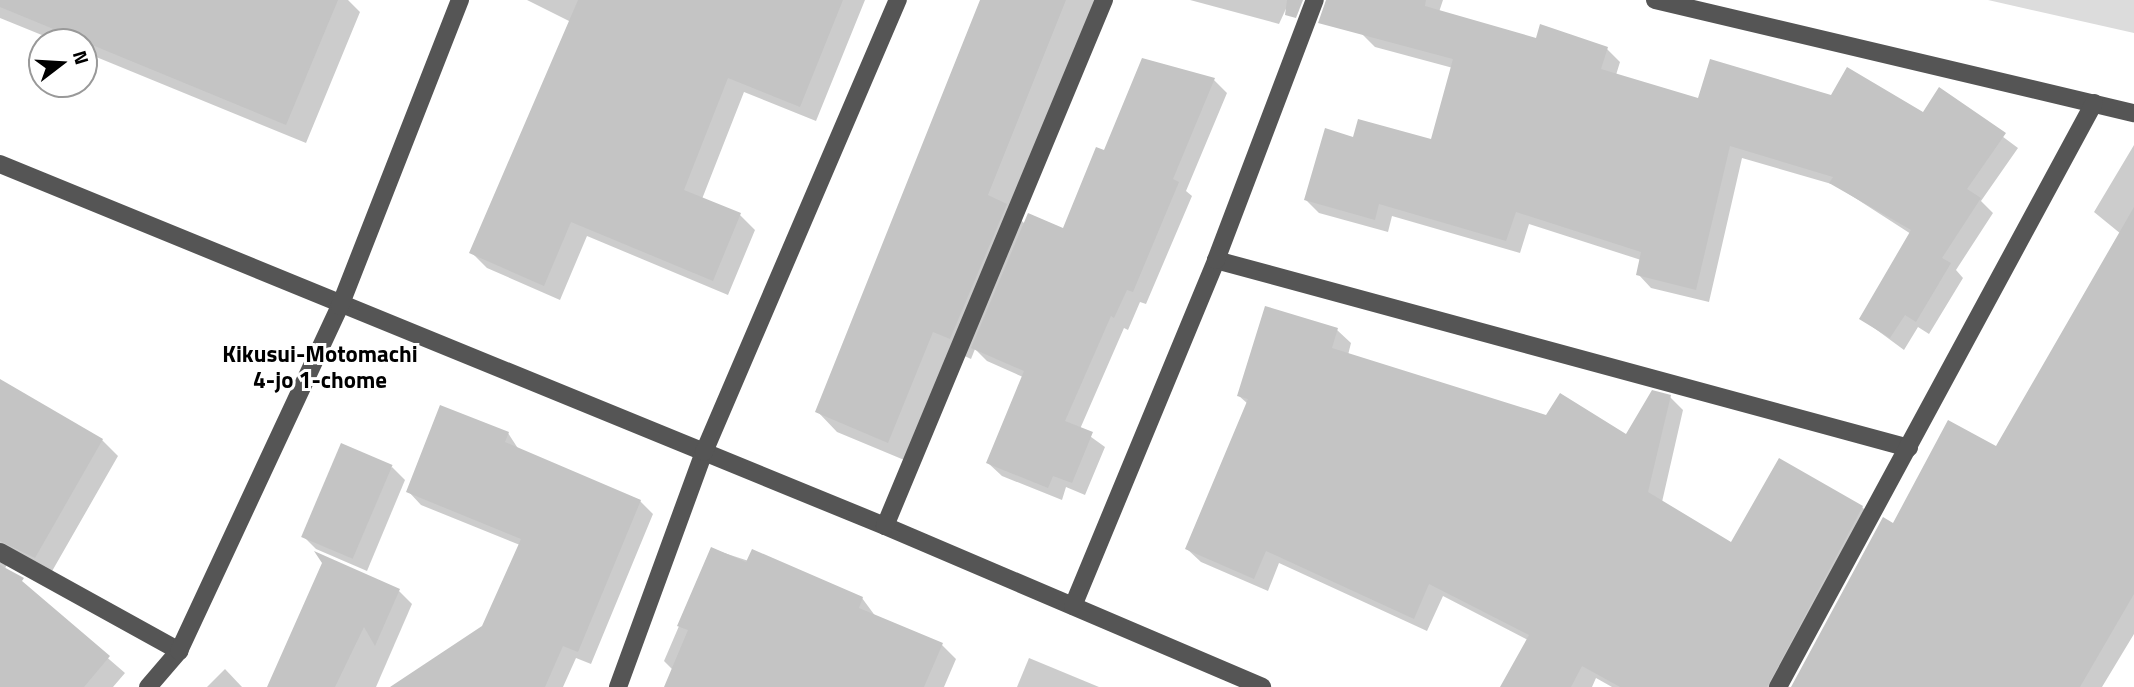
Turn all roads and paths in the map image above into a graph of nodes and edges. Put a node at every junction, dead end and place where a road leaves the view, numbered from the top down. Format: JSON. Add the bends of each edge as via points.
{"nodes":[{"id":1,"x":460,"y":0,"type":"edge"},
{"id":2,"x":898,"y":0,"type":"edge"},
{"id":3,"x":1104,"y":0,"type":"edge"},
{"id":4,"x":1315,"y":0,"type":"edge"},
{"id":5,"x":1655,"y":0,"type":"edge"},
{"id":6,"x":2094,"y":103,"type":"junction"},
{"id":7,"x":2134,"y":113,"type":"edge"},
{"id":8,"x":0,"y":164,"type":"edge"},
{"id":9,"x":1216,"y":260,"type":"junction"},
{"id":10,"x":340,"y":306,"type":"junction"},
{"id":11,"x":1909,"y":448,"type":"junction"},
{"id":12,"x":704,"y":452,"type":"junction"},
{"id":13,"x":885,"y":526,"type":"junction"},
{"id":14,"x":0,"y":552,"type":"edge"},
{"id":15,"x":1073,"y":606,"type":"junction"},
{"id":16,"x":179,"y":651,"type":"junction"},
{"id":17,"x":148,"y":687,"type":"edge"},
{"id":18,"x":618,"y":687,"type":"edge"},
{"id":19,"x":1262,"y":687,"type":"edge"},
{"id":20,"x":1778,"y":687,"type":"edge"}],
"edges":[{"from":1,"to":10,"type":"street"},
{"from":2,"to":12,"type":"street"},
{"from":3,"to":13,"type":"street"},
{"from":4,"to":9,"type":"street"},
{"from":5,"to":6,"type":"street"},
{"from":6,"to":7,"type":"street"},
{"from":6,"to":11,"type":"street"},
{"from":8,"to":10,"type":"street"},
{"from":9,"to":11,"type":"street"},
{"from":9,"to":15,"type":"street"},
{"from":10,"to":12,"type":"street"},
{"from":10,"to":16,"type":"street"},
{"from":11,"to":20,"type":"street"},
{"from":12,"to":13,"type":"street"},
{"from":12,"to":18,"type":"street"},
{"from":13,"to":15,"type":"street"},
{"from":14,"to":16,"type":"street"},
{"from":15,"to":19,"type":"street"},
{"from":16,"to":17,"type":"street"}]}
